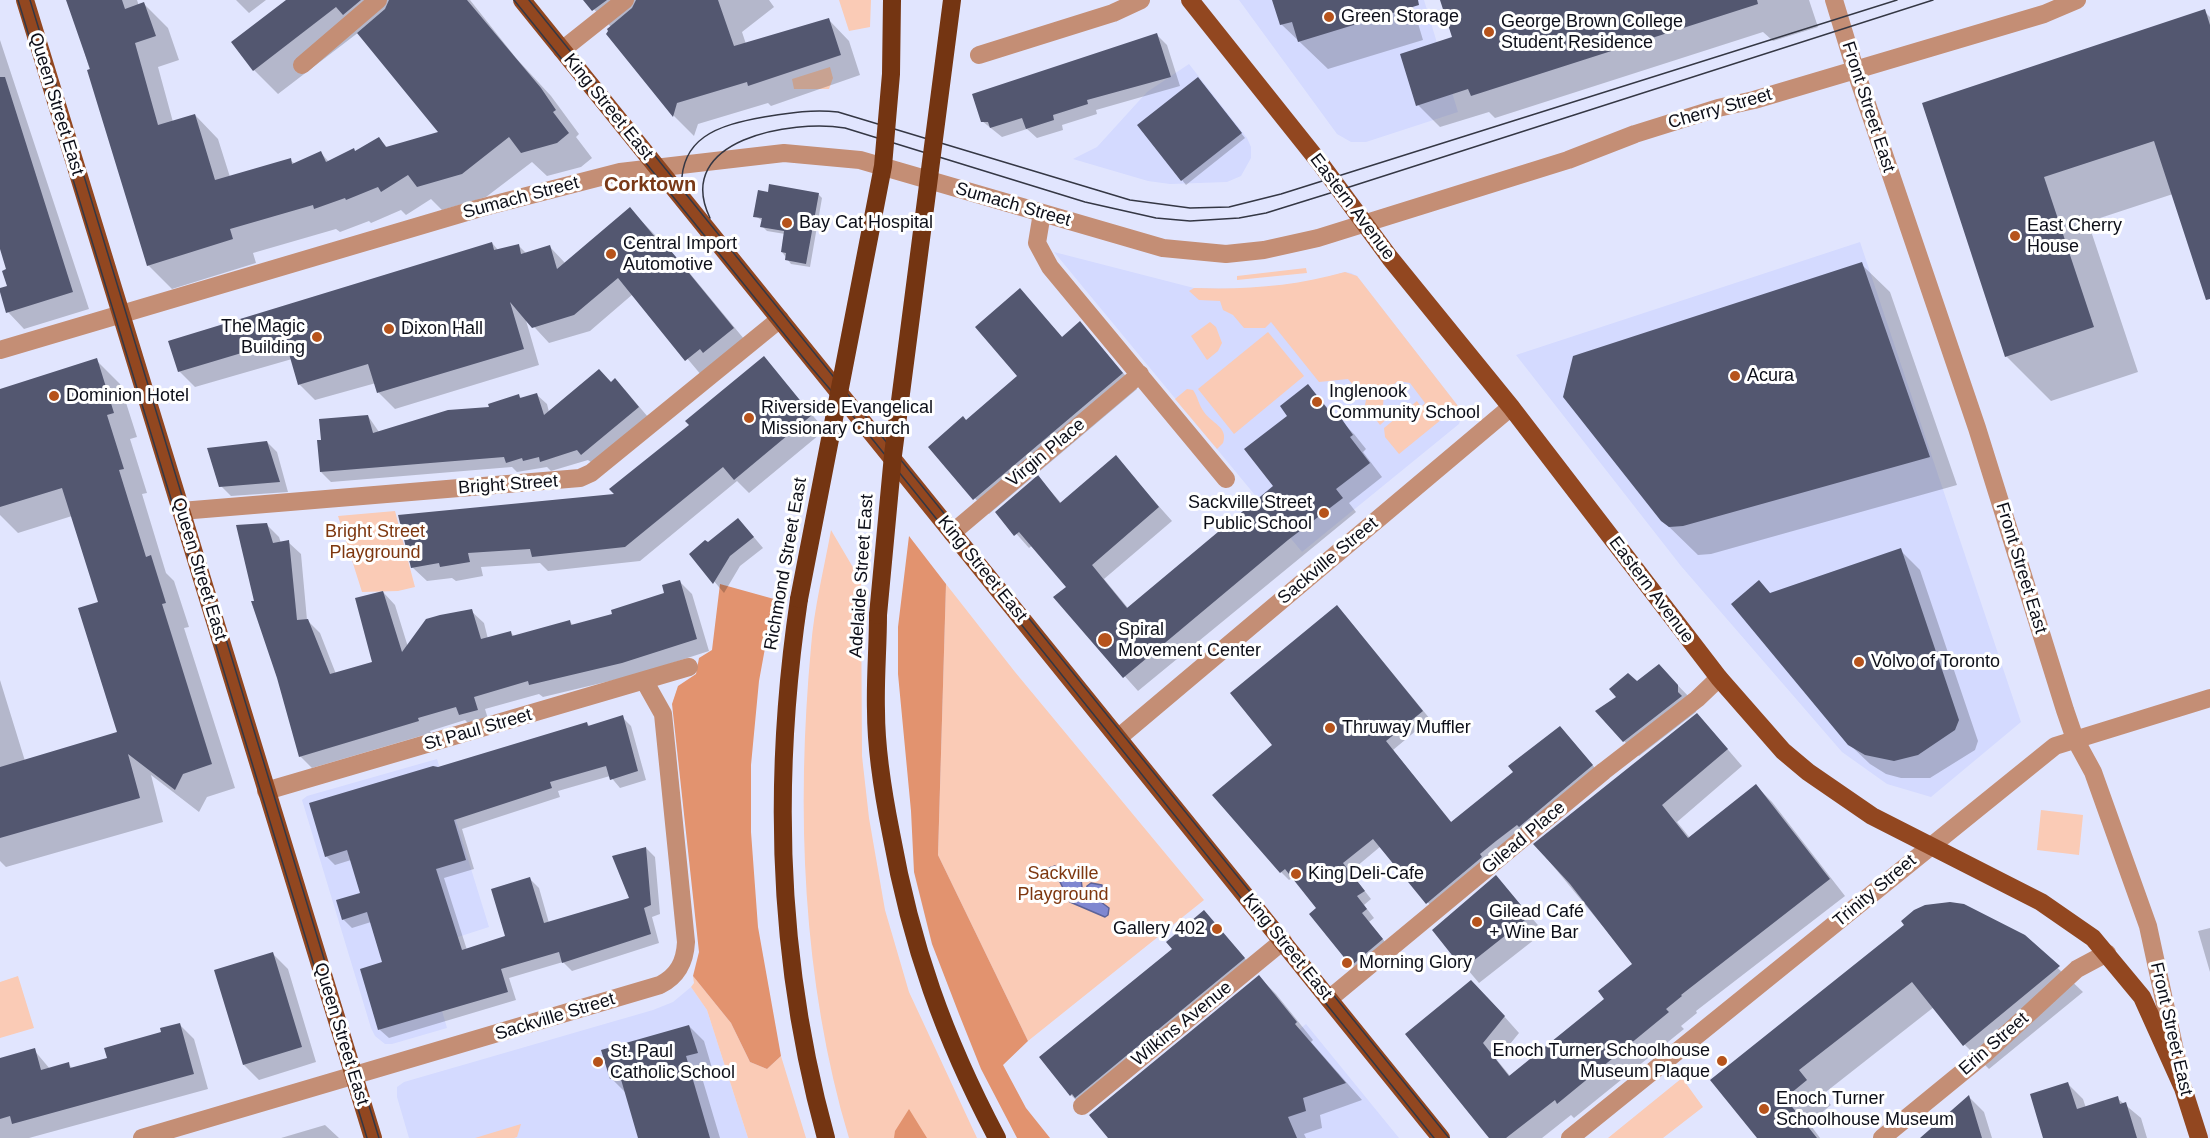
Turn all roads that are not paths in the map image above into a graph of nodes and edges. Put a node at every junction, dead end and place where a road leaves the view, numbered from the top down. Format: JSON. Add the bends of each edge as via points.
{"nodes":[{"id":1,"x":25,"y":0,"type":"edge"},
{"id":2,"x":378,"y":0,"type":"edge"},
{"id":3,"x":522,"y":0,"type":"edge"},
{"id":4,"x":625,"y":0,"type":"edge"},
{"id":5,"x":892,"y":0,"type":"edge"},
{"id":6,"x":952,"y":0,"type":"edge"},
{"id":7,"x":1141,"y":0,"type":"edge"},
{"id":8,"x":1190,"y":0,"type":"edge"},
{"id":9,"x":1834,"y":0,"type":"edge"},
{"id":10,"x":2077,"y":0,"type":"edge"},
{"id":11,"x":562,"y":50,"type":"junction"},
{"id":12,"x":979,"y":55,"type":"dead end"},
{"id":13,"x":302,"y":65,"type":"dead end"},
{"id":14,"x":1855,"y":69,"type":"junction"},
{"id":15,"x":657,"y":167,"type":"junction"},
{"id":16,"x":1042,"y":213,"type":"junction"},
{"id":17,"x":1366,"y":223,"type":"junction"},
{"id":18,"x":121,"y":315,"type":"junction"},
{"id":19,"x":780,"y":319,"type":"junction"},
{"id":20,"x":0,"y":351,"type":"edge"},
{"id":21,"x":1140,"y":374,"type":"junction"},
{"id":22,"x":1511,"y":407,"type":"junction"},
{"id":23,"x":1226,"y":479,"type":"dead end"},
{"id":24,"x":181,"y":511,"type":"junction"},
{"id":25,"x":952,"y":532,"type":"junction"},
{"id":26,"x":689,"y":667,"type":"dead end"},
{"id":27,"x":1719,"y":678,"type":"junction"},
{"id":28,"x":645,"y":682,"type":"junction"},
{"id":29,"x":2210,"y":698,"type":"edge"},
{"id":30,"x":1118,"y":738,"type":"junction"},
{"id":31,"x":2075,"y":739,"type":"junction"},
{"id":32,"x":266,"y":791,"type":"junction"},
{"id":33,"x":1931,"y":844,"type":"junction"},
{"id":34,"x":1283,"y":941,"type":"junction"},
{"id":35,"x":2107,"y":953,"type":"junction"},
{"id":36,"x":1329,"y":999,"type":"junction"},
{"id":37,"x":354,"y":1076,"type":"junction"},
{"id":38,"x":2183,"y":1089,"type":"junction"},
{"id":39,"x":1082,"y":1106,"type":"dead end"},
{"id":40,"x":142,"y":1138,"type":"edge"},
{"id":41,"x":373,"y":1138,"type":"edge"},
{"id":42,"x":826,"y":1138,"type":"edge"},
{"id":43,"x":997,"y":1138,"type":"edge"},
{"id":44,"x":1441,"y":1138,"type":"edge"},
{"id":45,"x":1570,"y":1138,"type":"edge"},
{"id":46,"x":1882,"y":1138,"type":"edge"},
{"id":47,"x":2199,"y":1138,"type":"edge"}],
"edges":[{"from":1,"to":18,"type":"main road","name":"Queen Street East"},
{"from":2,"to":13,"type":"street"},
{"from":3,"to":11,"type":"main road","name":"King Street East"},
{"from":4,"to":11,"type":"street"},
{"from":5,"to":42,"type":"highway","name":"Richmond Street East","bridge":true,"via":[[891,74],[883,166],[799,598],[788,675],[783,757],[784,900],[789,948],[809,1076]]},
{"from":6,"to":43,"type":"highway","name":"Adelaide Street East","bridge":true,"via":[[892,455],[879,615],[877,734],[902,898],[932,997],[969,1086]]},
{"from":7,"to":12,"type":"street","via":[[1113,13]]},
{"from":8,"to":17,"type":"main road","name":"Eastern Avenue"},
{"from":9,"to":14,"type":"street","name":"Front Street East"},
{"from":10,"to":14,"type":"street","name":"Cherry Street","via":[[2044,14]]},
{"from":11,"to":15,"type":"main road","name":"King Street East"},
{"from":14,"to":17,"type":"street","name":"Cherry Street","via":[[1707,111],[1568,160]]},
{"from":14,"to":31,"type":"street","name":"Front Street East","via":[[1977,428]]},
{"from":15,"to":16,"type":"street","name":"Sumach Street","via":[[749,156],[809,154],[860,160]]},
{"from":15,"to":18,"type":"street","name":"Sumach Street","via":[[620,172],[480,207]]},
{"from":15,"to":19,"type":"main road","name":"King Street East"},
{"from":16,"to":17,"type":"street","name":"Sumach Street","via":[[1163,248],[1215,253],[1264,250]]},
{"from":16,"to":21,"type":"street","via":[[1037,243],[1050,267]]},
{"from":17,"to":22,"type":"main road","name":"Eastern Avenue"},
{"from":18,"to":20,"type":"street","name":"Sumach Street"},
{"from":18,"to":24,"type":"main road","name":"Queen Street East"},
{"from":19,"to":24,"type":"street","name":"Bright Street","via":[[656,422],[580,478]]},
{"from":19,"to":25,"type":"main road","name":"King Street East"},
{"from":21,"to":23,"type":"street"},
{"from":21,"to":25,"type":"street","name":"Virgin Place"},
{"from":22,"to":27,"type":"main road","name":"Eastern Avenue"},
{"from":22,"to":30,"type":"street","name":"Sackville Street"},
{"from":24,"to":32,"type":"main road","name":"Queen Street East"},
{"from":25,"to":30,"type":"main road","name":"King Street East"},
{"from":26,"to":28,"type":"street","name":"St Paul Street"},
{"from":27,"to":33,"type":"main road","name":"Eastern Avenue","via":[[1783,752],[1808,772],[1872,816]]},
{"from":27,"to":36,"type":"street","name":"Gilead Place"},
{"from":28,"to":32,"type":"street","name":"St Paul Street"},
{"from":28,"to":37,"type":"street","name":"Sackville Street","via":[[663,714],[686,942],[681,966],[660,985]]},
{"from":29,"to":31,"type":"street","name":"Trinity Street"},
{"from":30,"to":34,"type":"main road","name":"King Street East"},
{"from":31,"to":33,"type":"street","name":"Trinity Street","via":[[2044,754]]},
{"from":31,"to":38,"type":"street","name":"Front Street East","via":[[2093,772],[2148,926]]},
{"from":32,"to":37,"type":"main road","name":"Queen Street East"},
{"from":33,"to":35,"type":"main road","name":"Eastern Avenue","via":[[2067,918]]},
{"from":33,"to":45,"type":"street","name":"Trinity Street"},
{"from":34,"to":36,"type":"main road","name":"King Street East"},
{"from":34,"to":39,"type":"street","name":"Wilkins Avenue"},
{"from":35,"to":38,"type":"main road","name":"Eastern Avenue","via":[[2142,997]]},
{"from":35,"to":46,"type":"street","name":"Erin Street","via":[[2077,969],[1986,1053]]},
{"from":36,"to":44,"type":"main road","name":"King Street East"},
{"from":37,"to":40,"type":"street","name":"Sackville Street"},
{"from":37,"to":41,"type":"main road","name":"Queen Street East"},
{"from":38,"to":47,"type":"main road","name":"Front Street East"}]}
